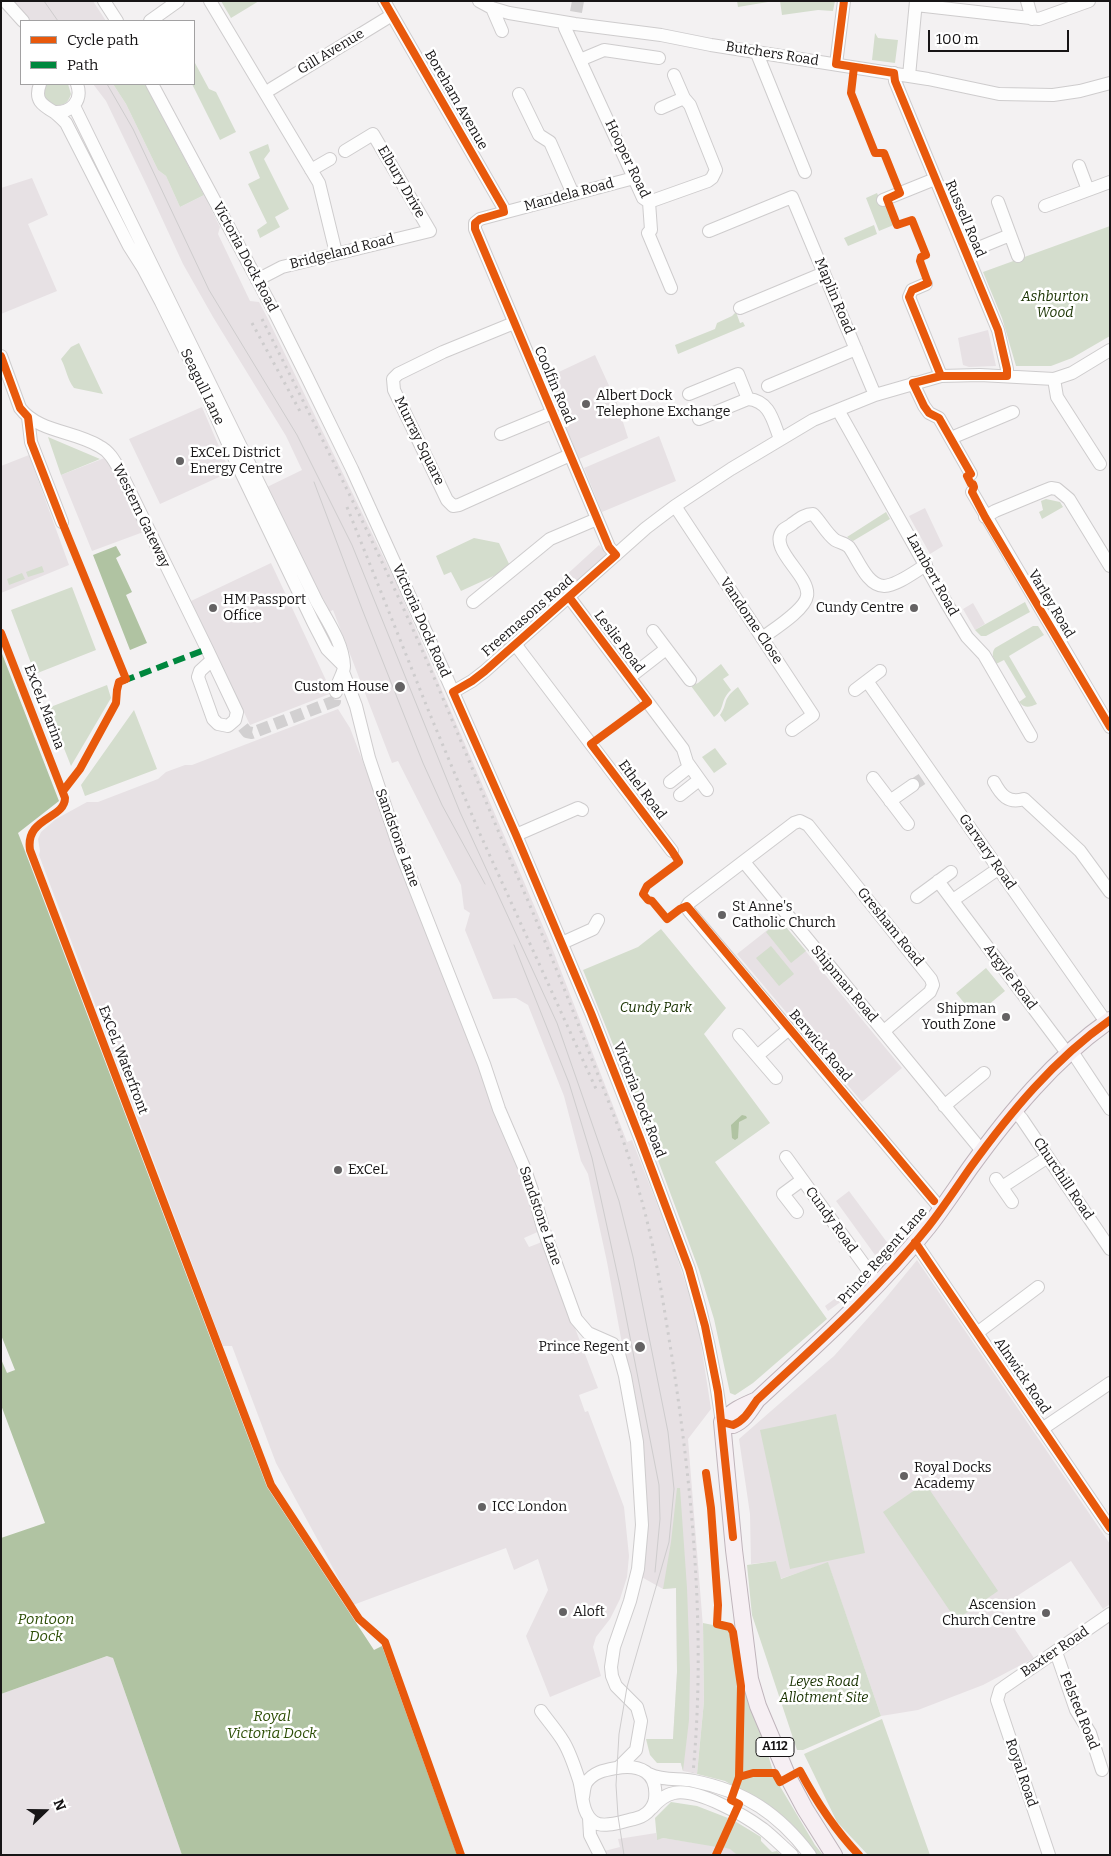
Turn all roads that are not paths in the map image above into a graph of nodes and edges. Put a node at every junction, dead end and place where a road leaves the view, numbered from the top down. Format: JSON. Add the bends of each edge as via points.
{"nodes":[{"id":1,"x":5,"y":1,"type":"edge"},
{"id":2,"x":104,"y":1,"type":"edge"},
{"id":3,"x":178,"y":1,"type":"edge"},
{"id":4,"x":210,"y":1,"type":"edge"},
{"id":5,"x":384,"y":1,"type":"edge"},
{"id":6,"x":479,"y":1,"type":"edge"},
{"id":7,"x":844,"y":1,"type":"edge"},
{"id":8,"x":1027,"y":1,"type":"edge"},
{"id":9,"x":1089,"y":1,"type":"edge"},
{"id":10,"x":916,"y":3,"type":"edge"},
{"id":11,"x":492,"y":8,"type":"junction"},
{"id":12,"x":392,"y":15,"type":"junction"},
{"id":13,"x":1032,"y":19,"type":"junction"},
{"id":14,"x":22,"y":20,"type":"edge"},
{"id":15,"x":116,"y":20,"type":"edge"},
{"id":16,"x":151,"y":20,"type":"edge"},
{"id":17,"x":572,"y":20,"type":"junction"},
{"id":18,"x":502,"y":31,"type":"dead end"},
{"id":19,"x":756,"y":51,"type":"junction"},
{"id":20,"x":659,"y":58,"type":"dead end"},
{"id":21,"x":580,"y":60,"type":"junction"},
{"id":22,"x":836,"y":64,"type":"junction"},
{"id":23,"x":894,"y":74,"type":"junction"},
{"id":24,"x":674,"y":75,"type":"dead end"},
{"id":25,"x":909,"y":76,"type":"junction"},
{"id":26,"x":1110,"y":83,"type":"edge"},
{"id":27,"x":40,"y":85,"type":"edge"},
{"id":28,"x":77,"y":85,"type":"edge"},
{"id":29,"x":153,"y":85,"type":"edge"},
{"id":30,"x":271,"y":89,"type":"dead end"},
{"id":31,"x":519,"y":94,"type":"dead end"},
{"id":32,"x":684,"y":98,"type":"junction"},
{"id":33,"x":74,"y":106,"type":"junction"},
{"id":34,"x":661,"y":108,"type":"dead end"},
{"id":35,"x":54,"y":112,"type":"junction"},
{"id":36,"x":345,"y":151,"type":"dead end"},
{"id":37,"x":330,"y":159,"type":"dead end"},
{"id":38,"x":1079,"y":166,"type":"dead end"},
{"id":39,"x":311,"y":170,"type":"junction"},
{"id":40,"x":805,"y":172,"type":"dead end"},
{"id":41,"x":634,"y":178,"type":"junction"},
{"id":42,"x":935,"y":179,"type":"junction"},
{"id":43,"x":1110,"y":182,"type":"edge"},
{"id":44,"x":1088,"y":190,"type":"junction"},
{"id":45,"x":573,"y":194,"type":"junction"},
{"id":46,"x":883,"y":200,"type":"dead end"},
{"id":47,"x":649,"y":202,"type":"junction"},
{"id":48,"x":998,"y":202,"type":"dead end"},
{"id":49,"x":1045,"y":206,"type":"dead end"},
{"id":50,"x":504,"y":212,"type":"junction"},
{"id":51,"x":475,"y":222,"type":"joint"},
{"id":52,"x":430,"y":231,"type":"joint"},
{"id":53,"x":709,"y":231,"type":"dead end"},
{"id":54,"x":1010,"y":235,"type":"junction"},
{"id":55,"x":336,"y":253,"type":"junction"},
{"id":56,"x":966,"y":253,"type":"junction"},
{"id":57,"x":1018,"y":256,"type":"dead end"},
{"id":58,"x":824,"y":273,"type":"junction"},
{"id":59,"x":257,"y":280,"type":"junction"},
{"id":60,"x":926,"y":284,"type":"dead end"},
{"id":61,"x":671,"y":288,"type":"dead end"},
{"id":62,"x":740,"y":308,"type":"dead end"},
{"id":63,"x":514,"y":323,"type":"junction"},
{"id":64,"x":856,"y":349,"type":"junction"},
{"id":65,"x":1110,"y":350,"type":"edge"},
{"id":66,"x":1,"y":356,"type":"edge"},
{"id":67,"x":941,"y":376,"type":"junction"},
{"id":68,"x":1007,"y":376,"type":"junction"},
{"id":69,"x":1054,"y":379,"type":"junction"},
{"id":70,"x":913,"y":383,"type":"junction"},
{"id":71,"x":768,"y":386,"type":"dead end"},
{"id":72,"x":689,"y":394,"type":"dead end"},
{"id":73,"x":875,"y":396,"type":"junction"},
{"id":74,"x":748,"y":399,"type":"junction"},
{"id":75,"x":838,"y":410,"type":"junction"},
{"id":76,"x":1013,"y":412,"type":"dead end"},
{"id":77,"x":552,"y":413,"type":"junction"},
{"id":78,"x":28,"y":417,"type":"junction"},
{"id":79,"x":699,"y":419,"type":"dead end"},
{"id":80,"x":501,"y":434,"type":"dead end"},
{"id":81,"x":951,"y":438,"type":"junction"},
{"id":82,"x":780,"y":439,"type":"junction"},
{"id":83,"x":570,"y":455,"type":"junction"},
{"id":84,"x":1100,"y":464,"type":"dead end"},
{"id":85,"x":971,"y":474,"type":"dead end"},
{"id":86,"x":972,"y":492,"type":"dead end"},
{"id":87,"x":675,"y":506,"type":"junction"},
{"id":88,"x":985,"y":517,"type":"junction"},
{"id":89,"x":597,"y":519,"type":"junction"},
{"id":90,"x":62,"y":522,"type":"dead end"},
{"id":91,"x":616,"y":555,"type":"junction"},
{"id":92,"x":926,"y":565,"type":"junction"},
{"id":93,"x":1110,"y":566,"type":"edge"},
{"id":94,"x":569,"y":597,"type":"junction"},
{"id":95,"x":473,"y":602,"type":"dead end"},
{"id":96,"x":653,"y":630,"type":"dead end"},
{"id":97,"x":762,"y":638,"type":"junction"},
{"id":98,"x":515,"y":644,"type":"junction"},
{"id":99,"x":666,"y":649,"type":"junction"},
{"id":100,"x":212,"y":660,"type":"junction"},
{"id":101,"x":343,"y":669,"type":"junction"},
{"id":102,"x":880,"y":671,"type":"dead end"},
{"id":103,"x":630,"y":677,"type":"junction"},
{"id":104,"x":690,"y":680,"type":"dead end"},
{"id":105,"x":867,"y":681,"type":"junction"},
{"id":106,"x":855,"y":690,"type":"dead end"},
{"id":107,"x":336,"y":692,"type":"tunnel mouth"},
{"id":108,"x":453,"y":692,"type":"junction"},
{"id":109,"x":237,"y":712,"type":"junction"},
{"id":110,"x":243,"y":728,"type":"dead end"},
{"id":111,"x":1110,"y":728,"type":"edge"},
{"id":112,"x":792,"y":730,"type":"dead end"},
{"id":113,"x":1031,"y":736,"type":"dead end"},
{"id":114,"x":689,"y":767,"type":"junction"},
{"id":115,"x":874,"y":778,"type":"dead end"},
{"id":116,"x":922,"y":779,"type":"junction"},
{"id":117,"x":670,"y":782,"type":"dead end"},
{"id":118,"x":994,"y":782,"type":"dead end"},
{"id":119,"x":680,"y":795,"type":"dead end"},
{"id":120,"x":890,"y":801,"type":"junction"},
{"id":121,"x":582,"y":810,"type":"dead end"},
{"id":122,"x":908,"y":824,"type":"dead end"},
{"id":123,"x":516,"y":836,"type":"junction"},
{"id":124,"x":672,"y":851,"type":"dead end"},
{"id":125,"x":744,"y":862,"type":"junction"},
{"id":126,"x":998,"y":869,"type":"junction"},
{"id":127,"x":951,"y":872,"type":"dead end"},
{"id":128,"x":938,"y":881,"type":"junction"},
{"id":129,"x":1110,"y":892,"type":"edge"},
{"id":130,"x":916,"y":896,"type":"dead end"},
{"id":131,"x":953,"y":900,"type":"junction"},
{"id":132,"x":598,"y":920,"type":"dead end"},
{"id":133,"x":562,"y":943,"type":"junction"},
{"id":134,"x":1108,"y":1021,"type":"edge"},
{"id":135,"x":789,"y":1029,"type":"junction"},
{"id":136,"x":884,"y":1031,"type":"junction"},
{"id":137,"x":739,"y":1035,"type":"dead end"},
{"id":138,"x":1069,"y":1052,"type":"junction"},
{"id":139,"x":757,"y":1056,"type":"junction"},
{"id":140,"x":984,"y":1073,"type":"dead end"},
{"id":141,"x":776,"y":1078,"type":"dead end"},
{"id":142,"x":944,"y":1106,"type":"junction"},
{"id":143,"x":1110,"y":1108,"type":"edge"},
{"id":144,"x":1015,"y":1111,"type":"junction"},
{"id":145,"x":982,"y":1151,"type":"junction"},
{"id":146,"x":786,"y":1157,"type":"dead end"},
{"id":147,"x":1048,"y":1157,"type":"junction"},
{"id":148,"x":802,"y":1180,"type":"junction"},
{"id":149,"x":1012,"y":1202,"type":"dead end"},
{"id":150,"x":941,"y":1209,"type":"junction"},
{"id":151,"x":797,"y":1212,"type":"dead end"},
{"id":152,"x":915,"y":1242,"type":"junction"},
{"id":153,"x":1110,"y":1249,"type":"edge"},
{"id":154,"x":878,"y":1284,"type":"junction"},
{"id":155,"x":1038,"y":1287,"type":"dead end"},
{"id":156,"x":977,"y":1333,"type":"junction"},
{"id":157,"x":1106,"y":1385,"type":"edge"},
{"id":158,"x":1110,"y":1399,"type":"edge"},
{"id":159,"x":722,"y":1422,"type":"junction"},
{"id":160,"x":1042,"y":1428,"type":"junction"},
{"id":161,"x":1109,"y":1525,"type":"edge"},
{"id":162,"x":1110,"y":1614,"type":"edge"},
{"id":163,"x":1056,"y":1652,"type":"junction"},
{"id":164,"x":1000,"y":1690,"type":"joint"},
{"id":165,"x":541,"y":1711,"type":"dead end"},
{"id":166,"x":636,"y":1750,"type":"junction"},
{"id":167,"x":618,"y":1768,"type":"junction"},
{"id":168,"x":1102,"y":1770,"type":"dead end"},
{"id":169,"x":646,"y":1772,"type":"junction"},
{"id":170,"x":583,"y":1797,"type":"junction"},
{"id":171,"x":652,"y":1808,"type":"junction"},
{"id":172,"x":589,"y":1818,"type":"junction"},
{"id":173,"x":607,"y":1824,"type":"junction"},
{"id":174,"x":593,"y":1841,"type":"junction"},
{"id":175,"x":600,"y":1855,"type":"edge"},
{"id":176,"x":792,"y":1855,"type":"edge"},
{"id":177,"x":810,"y":1855,"type":"edge"},
{"id":178,"x":834,"y":1855,"type":"edge"},
{"id":179,"x":1049,"y":1855,"type":"edge"}],
"edges":[{"from":1,"to":14,"type":"street"},
{"from":2,"to":15,"type":"street"},
{"from":3,"to":16,"type":"street"},
{"from":4,"to":39,"type":"street"},
{"from":5,"to":12,"type":"street","name":"Boreham Avenue"},
{"from":6,"to":11,"type":"street","name":"Butchers Road"},
{"from":7,"to":22,"type":"street"},
{"from":8,"to":13,"type":"street"},
{"from":9,"to":13,"type":"street"},
{"from":10,"to":13,"type":"street"},
{"from":10,"to":25,"type":"street"},
{"from":11,"to":17,"type":"street","name":"Butchers Road"},
{"from":11,"to":18,"type":"street"},
{"from":12,"to":30,"type":"street","name":"Gill Avenue"},
{"from":12,"to":50,"type":"street","name":"Boreham Avenue"},
{"from":17,"to":19,"type":"street","name":"Butchers Road"},
{"from":17,"to":21,"type":"street","name":"Hooper Road","via":[[565,28]]},
{"from":19,"to":22,"type":"street","name":"Butchers Road"},
{"from":19,"to":40,"type":"street","via":[[794,161]]},
{"from":20,"to":21,"type":"street","via":[[604,50]]},
{"from":21,"to":41,"type":"street","name":"Hooper Road"},
{"from":22,"to":23,"type":"street","name":"Butchers Road"},
{"from":23,"to":25,"type":"street","name":"Butchers Road"},
{"from":23,"to":42,"type":"street","name":"Russell Road"},
{"from":24,"to":32,"type":"street"},
{"from":25,"to":26,"type":"street","name":"Butchers Road","via":[[990,93],[1033,96],[1080,91]]},
{"from":27,"to":35,"type":"street","name":"Seagull Lane","via":[[39,100]]},
{"from":28,"to":33,"type":"street","via":[[79,94]]},
{"from":29,"to":59,"type":"street","name":"Victoria Dock Road"},
{"from":31,"to":45,"type":"street","via":[[539,135],[550,142]]},
{"from":32,"to":34,"type":"street"},
{"from":32,"to":47,"type":"street","via":[[690,105],[714,164],[714,175]]},
{"from":33,"to":35,"type":"street"},
{"from":33,"to":101,"type":"street","name":"Seagull Lane","via":[[338,640]]},
{"from":35,"to":101,"type":"street","name":"Seagull Lane","via":[[66,123],[143,268],[222,426],[312,622]]},
{"from":36,"to":52,"type":"street","name":"Elbury Drive","via":[[373,134]]},
{"from":37,"to":39,"type":"street"},
{"from":38,"to":44,"type":"street"},
{"from":39,"to":55,"type":"street","via":[[319,182]]},
{"from":41,"to":45,"type":"street","name":"Mandela Road"},
{"from":41,"to":47,"type":"street","name":"Hooper Road","via":[[643,198]]},
{"from":42,"to":46,"type":"street"},
{"from":42,"to":56,"type":"street","name":"Russell Road"},
{"from":43,"to":44,"type":"street"},
{"from":44,"to":49,"type":"street"},
{"from":45,"to":50,"type":"street","name":"Mandela Road"},
{"from":47,"to":61,"type":"street","name":"Hooper Road","via":[[648,233]]},
{"from":48,"to":54,"type":"street"},
{"from":50,"to":51,"type":"street","name":"Mandela Road"},
{"from":51,"to":63,"type":"street","name":"Coolfin Road"},
{"from":52,"to":55,"type":"street","name":"Bridgeland Road"},
{"from":53,"to":58,"type":"street","name":"Maplin Road","via":[[792,197]]},
{"from":54,"to":56,"type":"street"},
{"from":54,"to":57,"type":"street"},
{"from":55,"to":59,"type":"street","name":"Bridgeland Road","via":[[282,268]]},
{"from":56,"to":68,"type":"street","name":"Russell Road","via":[[998,330]]},
{"from":58,"to":62,"type":"street"},
{"from":58,"to":64,"type":"street","name":"Maplin Road"},
{"from":59,"to":108,"type":"street","name":"Victoria Dock Road","via":[[352,469]]},
{"from":60,"to":67,"type":"street","via":[[912,290],[909,296]]},
{"from":63,"to":77,"type":"street","name":"Coolfin Road"},
{"from":63,"to":83,"type":"street","name":"Murray Square","via":[[398,374],[393,379],[394,390],[447,500],[453,506]]},
{"from":64,"to":71,"type":"street"},
{"from":64,"to":73,"type":"street","name":"Maplin Road"},
{"from":65,"to":69,"type":"street","name":"Freemasons Road","via":[[1072,373]]},
{"from":66,"to":78,"type":"street","via":[[20,408]]},
{"from":67,"to":68,"type":"street","name":"Freemasons Road"},
{"from":67,"to":70,"type":"street","name":"Freemasons Road"},
{"from":68,"to":69,"type":"street","name":"Freemasons Road"},
{"from":69,"to":84,"type":"street","via":[[1057,397]]},
{"from":70,"to":73,"type":"street","name":"Freemasons Road"},
{"from":70,"to":81,"type":"street","via":[[924,406],[939,418]]},
{"from":72,"to":74,"type":"street","via":[[738,374]]},
{"from":73,"to":75,"type":"street","name":"Freemasons Road"},
{"from":74,"to":79,"type":"street"},
{"from":74,"to":82,"type":"street","via":[[768,408]]},
{"from":75,"to":82,"type":"street","name":"Freemasons Road"},
{"from":75,"to":92,"type":"street","name":"Lambert Road"},
{"from":76,"to":81,"type":"street"},
{"from":77,"to":80,"type":"street","name":"Coolfin Road"},
{"from":77,"to":83,"type":"street","name":"Coolfin Road"},
{"from":78,"to":90,"type":"street","via":[[31,442]]},
{"from":78,"to":100,"type":"street","name":"Western Gateway","via":[[99,446],[110,455]]},
{"from":81,"to":85,"type":"street"},
{"from":82,"to":87,"type":"street","name":"Freemasons Road"},
{"from":83,"to":89,"type":"street","name":"Coolfin Road"},
{"from":86,"to":88,"type":"street","name":"Varley Road"},
{"from":87,"to":91,"type":"street","name":"Freemasons Road"},
{"from":87,"to":97,"type":"street","name":"Vandome Close"},
{"from":88,"to":93,"type":"street","via":[[1051,488],[1057,489],[1069,499]]},
{"from":88,"to":111,"type":"street","name":"Varley Road"},
{"from":89,"to":91,"type":"street","name":"Coolfin Road"},
{"from":89,"to":95,"type":"street","via":[[550,539]]},
{"from":91,"to":94,"type":"street","name":"Freemasons Road"},
{"from":92,"to":97,"type":"street","via":[[883,586],[872,581],[847,545],[826,532],[813,514],[808,514],[782,531],[780,538],[780,546],[805,584],[808,594],[805,604]]},
{"from":92,"to":113,"type":"street","name":"Lambert Road","via":[[967,637],[984,655]]},
{"from":94,"to":98,"type":"street","name":"Freemasons Road"},
{"from":94,"to":103,"type":"street","name":"Leslie Road"},
{"from":96,"to":99,"type":"street"},
{"from":97,"to":112,"type":"street","name":"Vandome Close","via":[[813,715]]},
{"from":98,"to":108,"type":"street","name":"Freemasons Road","via":[[472,681]]},
{"from":98,"to":124,"type":"street","name":"Ethel Road"},
{"from":99,"to":103,"type":"street"},
{"from":99,"to":104,"type":"street"},
{"from":100,"to":109,"type":"street","name":"Western Gateway"},
{"from":100,"to":109,"type":"street","via":[[198,677],[213,719],[228,726],[235,720]]},
{"from":101,"to":107,"type":"street","via":[[336,683]]},
{"from":101,"to":166,"type":"street","name":"Sandstone Lane","via":[[401,853],[524,1168],[576,1320],[588,1333],[613,1344],[619,1354],[637,1442],[642,1524],[638,1568],[611,1667],[616,1686],[640,1713]]},
{"from":102,"to":105,"type":"street"},
{"from":103,"to":114,"type":"street","name":"Leslie Road","via":[[683,749]]},
{"from":105,"to":106,"type":"street"},
{"from":105,"to":116,"type":"street","name":"Garvary Road"},
{"from":108,"to":123,"type":"street","name":"Victoria Dock Road"},
{"from":109,"to":110,"type":"street","name":"Western Gateway"},
{"from":114,"to":117,"type":"street"},
{"from":114,"to":119,"type":"street","name":"Leslie Road","via":[[703,785]]},
{"from":115,"to":120,"type":"street"},
{"from":116,"to":120,"type":"street"},
{"from":116,"to":126,"type":"street","name":"Garvary Road"},
{"from":118,"to":129,"type":"street","via":[[1007,799],[1024,799],[1070,840]]},
{"from":120,"to":122,"type":"street"},
{"from":121,"to":123,"type":"street","via":[[578,808]]},
{"from":123,"to":133,"type":"street","name":"Victoria Dock Road"},
{"from":125,"to":135,"type":"street","name":"Berwick Road","via":[[687,906]]},
{"from":125,"to":136,"type":"street","name":"Shipman Road"},
{"from":125,"to":136,"type":"street","name":"Gresham Road","via":[[794,822],[808,825],[931,979],[930,992]]},
{"from":126,"to":131,"type":"street"},
{"from":126,"to":134,"type":"street","name":"Garvary Road"},
{"from":127,"to":128,"type":"street"},
{"from":128,"to":130,"type":"street"},
{"from":128,"to":131,"type":"street","name":"Argyle Road"},
{"from":131,"to":138,"type":"street","name":"Argyle Road"},
{"from":132,"to":133,"type":"street","via":[[592,929]]},
{"from":133,"to":159,"type":"street","name":"Victoria Dock Road","via":[[689,1269],[710,1346]]},
{"from":134,"to":138,"type":"main road","name":"Prince Regent Lane"},
{"from":135,"to":139,"type":"street","name":"Berwick Road"},
{"from":135,"to":150,"type":"street","name":"Berwick Road"},
{"from":136,"to":142,"type":"street","name":"Shipman Road"},
{"from":137,"to":139,"type":"street"},
{"from":138,"to":143,"type":"street","name":"Argyle Road"},
{"from":138,"to":144,"type":"main road","name":"Prince Regent Lane"},
{"from":139,"to":141,"type":"street"},
{"from":140,"to":142,"type":"street"},
{"from":142,"to":145,"type":"street","name":"Shipman Road"},
{"from":144,"to":145,"type":"main road","name":"Prince Regent Lane"},
{"from":144,"to":147,"type":"street","name":"Churchill Road"},
{"from":145,"to":150,"type":"main road","name":"Prince Regent Lane"},
{"from":146,"to":148,"type":"street","name":"Cundy Road"},
{"from":147,"to":149,"type":"street","via":[[999,1183]]},
{"from":147,"to":153,"type":"street","name":"Churchill Road"},
{"from":148,"to":151,"type":"street","name":"Cundy Road","via":[[783,1194]]},
{"from":148,"to":154,"type":"street","name":"Cundy Road"},
{"from":150,"to":152,"type":"main road","name":"Prince Regent Lane"},
{"from":152,"to":154,"type":"main road","name":"Prince Regent Lane"},
{"from":152,"to":156,"type":"street","name":"Alnwick Road"},
{"from":154,"to":159,"type":"main road","name":"Prince Regent Lane","via":[[757,1400],[740,1406]]},
{"from":155,"to":156,"type":"street","name":"Alnwick Road"},
{"from":156,"to":160,"type":"street","name":"Alnwick Road"},
{"from":157,"to":158,"type":"street","name":"Alnwick Road"},
{"from":157,"to":160,"type":"street","name":"Alnwick Road"},
{"from":159,"to":178,"type":"main road","name":"Victoria Dock Road","number":"A112","via":[[750,1678],[758,1706],[792,1785]]},
{"from":160,"to":161,"type":"street","name":"Alnwick Road"},
{"from":162,"to":163,"type":"street","name":"Baxter Road"},
{"from":163,"to":164,"type":"street","name":"Baxter Road"},
{"from":163,"to":168,"type":"street","name":"Felsted Road"},
{"from":164,"to":179,"type":"street","name":"Royal Road","via":[[997,1700]]},
{"from":165,"to":170,"type":"street","via":[[564,1742]]},
{"from":166,"to":167,"type":"street"},
{"from":166,"to":169,"type":"street","name":"Sandstone Lane"},
{"from":167,"to":169,"type":"street","via":[[635,1767]]},
{"from":167,"to":170,"type":"street","via":[[601,1770],[590,1778],[585,1784]]},
{"from":169,"to":171,"type":"street","via":[[655,1790]]},
{"from":169,"to":177,"type":"street","via":[[662,1778],[705,1783],[747,1798],[778,1819]]},
{"from":170,"to":172,"type":"street"},
{"from":171,"to":173,"type":"street","via":[[639,1818]]},
{"from":171,"to":176,"type":"street","via":[[670,1794],[696,1795],[763,1829]]},
{"from":172,"to":173,"type":"street","via":[[594,1823]]},
{"from":172,"to":174,"type":"street"},
{"from":173,"to":174,"type":"street","via":[[594,1835]]},
{"from":174,"to":175,"type":"street"}]}
